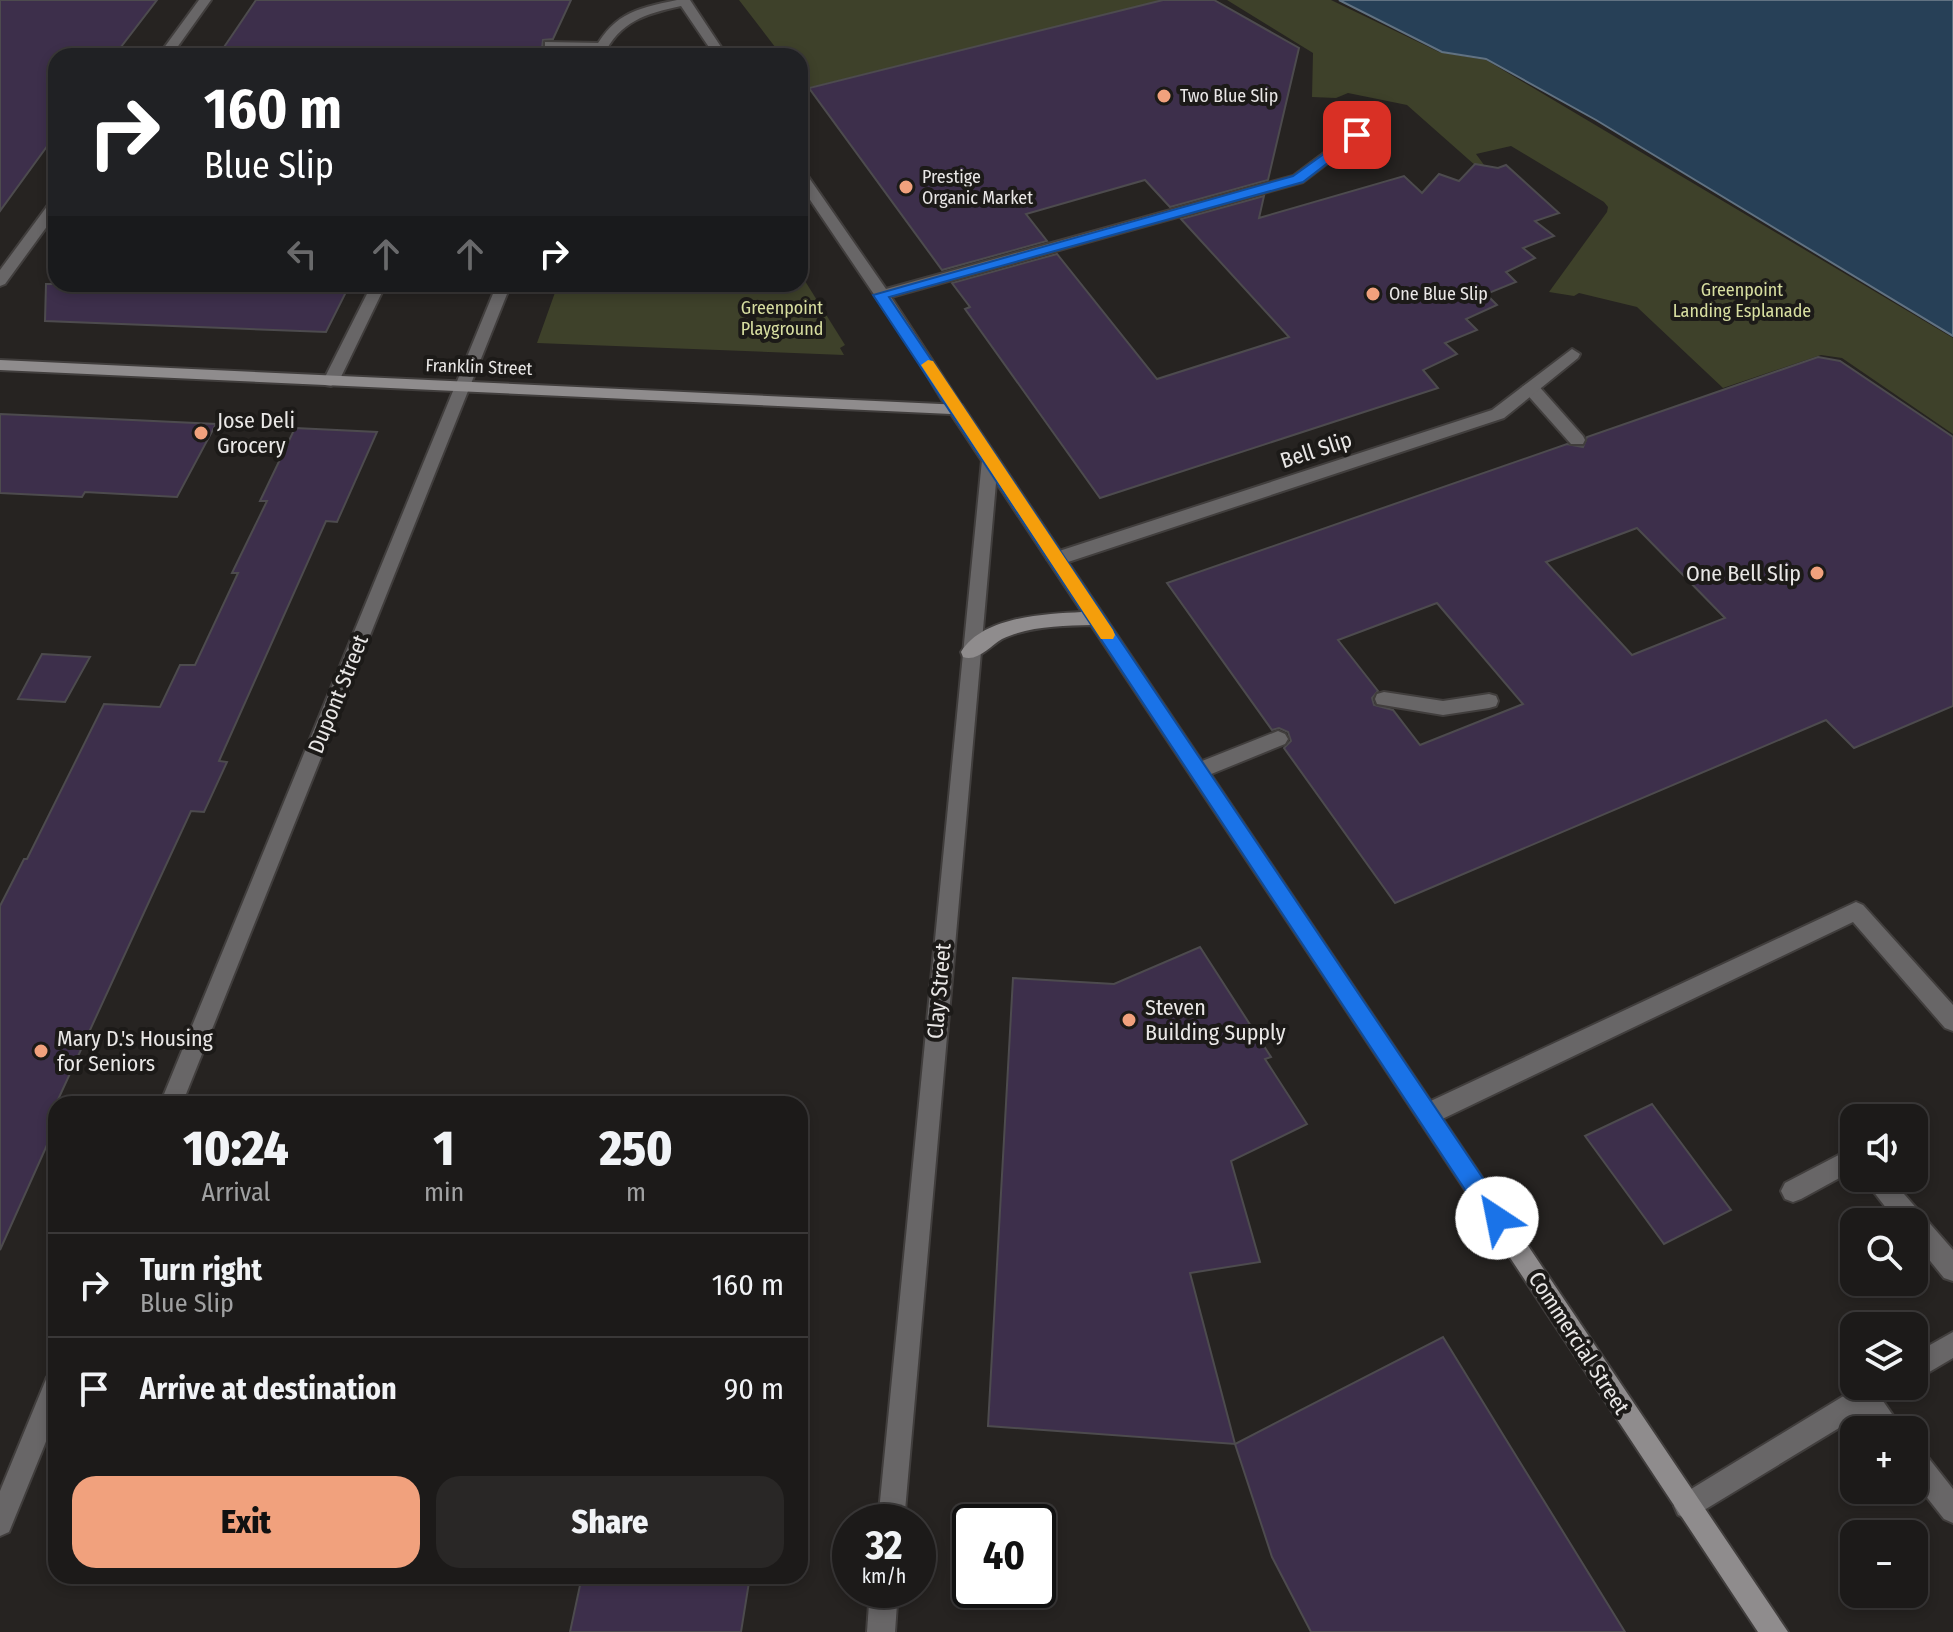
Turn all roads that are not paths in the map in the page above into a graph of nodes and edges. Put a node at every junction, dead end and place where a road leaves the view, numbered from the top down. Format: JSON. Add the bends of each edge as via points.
{"nodes":[{"id":1,"x":205,"y":0,"type":"edge"},
{"id":2,"x":684,"y":1,"type":"edge"},
{"id":3,"x":550,"y":45,"type":"dead end"},
{"id":4,"x":170,"y":48,"type":"edge"},
{"id":5,"x":571,"y":48,"type":"edge"},
{"id":6,"x":601,"y":48,"type":"edge"},
{"id":7,"x":716,"y":48,"type":"edge"},
{"id":8,"x":1357,"y":135,"type":"dead end"},
{"id":9,"x":808,"y":187,"type":"edge"},
{"id":10,"x":48,"y":215,"type":"edge"},
{"id":11,"x":0,"y":281,"type":"edge"},
{"id":12,"x":375,"y":292,"type":"edge"},
{"id":13,"x":501,"y":292,"type":"edge"},
{"id":14,"x":880,"y":295,"type":"junction"},
{"id":15,"x":1572,"y":354,"type":"dead end"},
{"id":16,"x":0,"y":365,"type":"edge"},
{"id":17,"x":331,"y":381,"type":"junction"},
{"id":18,"x":463,"y":387,"type":"junction"},
{"id":19,"x":1530,"y":387,"type":"junction"},
{"id":20,"x":956,"y":409,"type":"junction"},
{"id":21,"x":1577,"y":440,"type":"dead end"},
{"id":22,"x":990,"y":460,"type":"junction"},
{"id":23,"x":1056,"y":559,"type":"junction"},
{"id":24,"x":1096,"y":618,"type":"junction"},
{"id":25,"x":970,"y":652,"type":"junction"},
{"id":26,"x":1384,"y":699,"type":"dead end"},
{"id":27,"x":1489,"y":701,"type":"dead end"},
{"id":28,"x":1278,"y":739,"type":"dead end"},
{"id":29,"x":1199,"y":771,"type":"junction"},
{"id":30,"x":1953,"y":1021,"type":"edge"},
{"id":31,"x":174,"y":1096,"type":"edge"},
{"id":32,"x":1428,"y":1114,"type":"junction"},
{"id":33,"x":1840,"y":1166,"type":"edge"},
{"id":34,"x":1793,"y":1191,"type":"dead end"},
{"id":35,"x":1887,"y":1192,"type":"edge"},
{"id":36,"x":1901,"y":1208,"type":"edge"},
{"id":37,"x":1928,"y":1240,"type":"edge"},
{"id":38,"x":1953,"y":1269,"type":"edge"},
{"id":39,"x":1953,"y":1344,"type":"edge"},
{"id":40,"x":1928,"y":1359,"type":"edge"},
{"id":41,"x":1862,"y":1400,"type":"edge"},
{"id":42,"x":48,"y":1406,"type":"edge"},
{"id":43,"x":1928,"y":1478,"type":"edge"},
{"id":44,"x":893,"y":1504,"type":"edge"},
{"id":45,"x":1687,"y":1506,"type":"junction"},
{"id":46,"x":1953,"y":1510,"type":"edge"},
{"id":47,"x":0,"y":1523,"type":"edge"},
{"id":48,"x":883,"y":1608,"type":"edge"},
{"id":49,"x":881,"y":1632,"type":"edge"},
{"id":50,"x":1774,"y":1632,"type":"edge"}],
"edges":[{"from":1,"to":4,"type":"street"},
{"from":2,"to":6,"type":"street","via":[[624,19],[609,31]]},
{"from":2,"to":7,"type":"street"},
{"from":3,"to":5,"type":"street"},
{"from":8,"to":14,"type":"street","via":[[1298,179]]},
{"from":9,"to":14,"type":"street","name":"Commercial Street"},
{"from":10,"to":11,"type":"street"},
{"from":12,"to":17,"type":"street"},
{"from":13,"to":18,"type":"street","name":"Dupont Street"},
{"from":14,"to":20,"type":"street","name":"Commercial Street"},
{"from":15,"to":19,"type":"street","name":"Bell Slip"},
{"from":16,"to":17,"type":"street","name":"Franklin Street"},
{"from":17,"to":18,"type":"street","name":"Franklin Street"},
{"from":18,"to":20,"type":"street","name":"Franklin Street"},
{"from":18,"to":31,"type":"street","name":"Dupont Street"},
{"from":19,"to":21,"type":"street"},
{"from":19,"to":23,"type":"street","name":"Bell Slip","via":[[1498,414]]},
{"from":20,"to":22,"type":"street","name":"Commercial Street"},
{"from":22,"to":23,"type":"street","name":"Commercial Street"},
{"from":22,"to":25,"type":"street","name":"Clay Street"},
{"from":23,"to":24,"type":"street","name":"Commercial Street"},
{"from":24,"to":25,"type":"street","via":[[1015,626],[987,636]]},
{"from":24,"to":29,"type":"street","name":"Commercial Street"},
{"from":25,"to":44,"type":"street","name":"Clay Street"},
{"from":26,"to":27,"type":"street","via":[[1443,708]]},
{"from":28,"to":29,"type":"street"},
{"from":29,"to":32,"type":"street","name":"Commercial Street"},
{"from":30,"to":32,"type":"street","via":[[1856,911]]},
{"from":32,"to":45,"type":"street","name":"Commercial Street"},
{"from":33,"to":34,"type":"street"},
{"from":35,"to":36,"type":"street"},
{"from":37,"to":38,"type":"street"},
{"from":39,"to":40,"type":"street"},
{"from":41,"to":45,"type":"street"},
{"from":42,"to":47,"type":"street"},
{"from":43,"to":46,"type":"street"},
{"from":45,"to":50,"type":"street","name":"Commercial Street"},
{"from":48,"to":49,"type":"street"}]}
